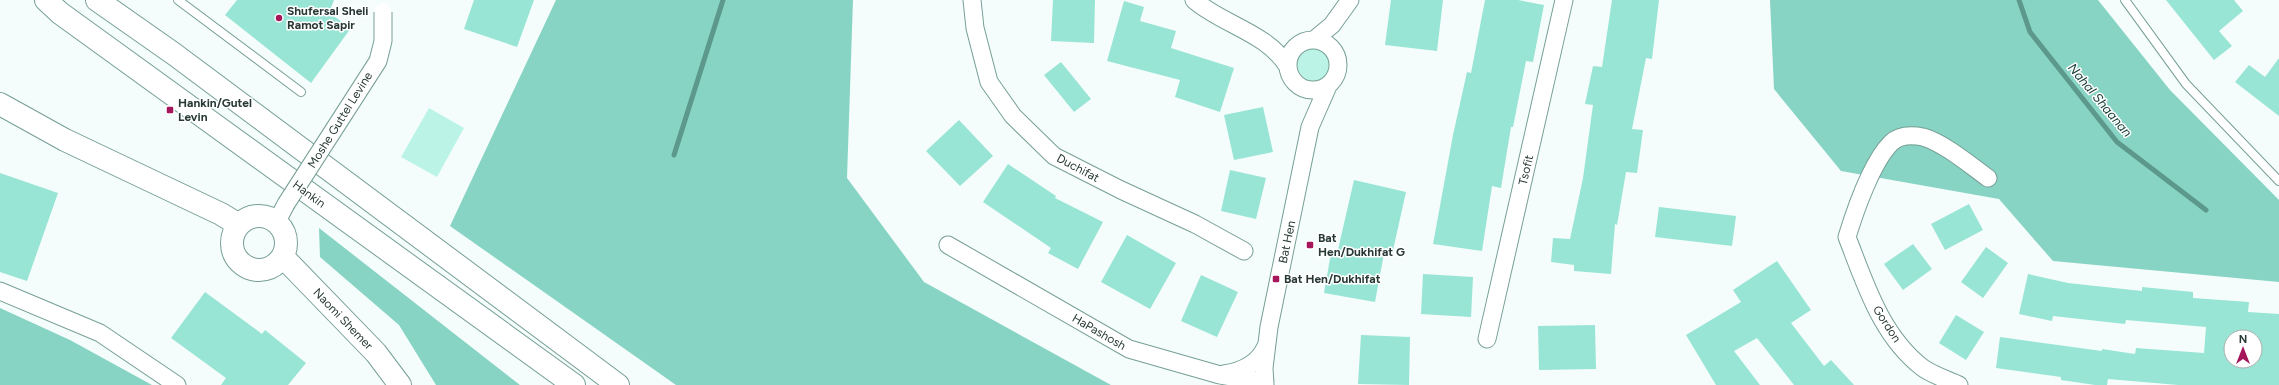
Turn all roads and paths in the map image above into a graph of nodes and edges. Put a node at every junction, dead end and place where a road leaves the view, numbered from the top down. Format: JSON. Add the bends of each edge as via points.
{"nodes":[{"id":1,"x":46,"y":0,"type":"edge"},
{"id":2,"x":178,"y":0,"type":"edge"},
{"id":3,"x":972,"y":0,"type":"edge"},
{"id":4,"x":1194,"y":0,"type":"edge"},
{"id":5,"x":1564,"y":0,"type":"edge"},
{"id":6,"x":2125,"y":0,"type":"edge"},
{"id":7,"x":100,"y":1,"type":"edge"},
{"id":8,"x":383,"y":6,"type":"edge"},
{"id":9,"x":1346,"y":6,"type":"edge"},
{"id":10,"x":1315,"y":39,"type":"junction"},
{"id":11,"x":1298,"y":44,"type":"junction"},
{"id":12,"x":1269,"y":46,"type":"junction"},
{"id":13,"x":1336,"y":54,"type":"junction"},
{"id":14,"x":1288,"y":67,"type":"junction"},
{"id":15,"x":1328,"y":86,"type":"junction"},
{"id":16,"x":1302,"y":88,"type":"junction"},
{"id":17,"x":301,"y":92,"type":"dead end"},
{"id":18,"x":0,"y":104,"type":"edge"},
{"id":19,"x":1310,"y":127,"type":"junction"},
{"id":20,"x":1988,"y":178,"type":"dead end"},
{"id":21,"x":2279,"y":181,"type":"edge"},
{"id":22,"x":281,"y":214,"type":"junction"},
{"id":23,"x":239,"y":225,"type":"junction"},
{"id":24,"x":948,"y":245,"type":"dead end"},
{"id":25,"x":1244,"y":251,"type":"dead end"},
{"id":26,"x":283,"y":257,"type":"junction"},
{"id":27,"x":0,"y":290,"type":"edge"},
{"id":28,"x":1486,"y":339,"type":"dead end"},
{"id":29,"x":1266,"y":346,"type":"junction"},
{"id":30,"x":1220,"y":375,"type":"junction"},
{"id":31,"x":1265,"y":384,"type":"edge"},
{"id":32,"x":177,"y":385,"type":"edge"},
{"id":33,"x":400,"y":385,"type":"edge"},
{"id":34,"x":574,"y":385,"type":"edge"},
{"id":35,"x":618,"y":385,"type":"edge"},
{"id":36,"x":1959,"y":385,"type":"edge"}],
"edges":[{"from":1,"to":34,"type":"main road","name":"Hankin","via":[[182,103]]},
{"from":2,"to":17,"type":"lane"},
{"from":3,"to":25,"type":"street","name":"Duchifat","via":[[975,28],[989,82],[1012,116],[1054,156],[1195,224]]},
{"from":4,"to":12,"type":"street"},
{"from":5,"to":28,"type":"street","name":"Tsofit"},
{"from":6,"to":21,"type":"lane","via":[[2186,84]]},
{"from":7,"to":35,"type":"main road"},
{"from":8,"to":22,"type":"street","name":"Moshe Guttel Levine","bridge":true,"via":[[384,41],[378,61]]},
{"from":9,"to":10,"type":"street","via":[[1332,25]]},
{"from":9,"to":13,"type":"street"},
{"from":10,"to":11,"type":"street"},
{"from":10,"to":13,"type":"street","via":[[1324,42]]},
{"from":11,"to":12,"type":"street"},
{"from":11,"to":14,"type":"street","via":[[1292,50]]},
{"from":12,"to":14,"type":"street","via":[[1280,55]]},
{"from":13,"to":15,"type":"street","via":[[1338,71]]},
{"from":14,"to":16,"type":"street","via":[[1290,76]]},
{"from":15,"to":16,"type":"street","via":[[1311,90]]},
{"from":15,"to":19,"type":"street","name":"Bat Hen"},
{"from":16,"to":19,"type":"street","name":"Bat Hen","via":[[1308,107]]},
{"from":18,"to":23,"type":"main road","via":[[66,140]]},
{"from":19,"to":29,"type":"street","name":"Bat Hen"},
{"from":20,"to":36,"type":"street","name":"Gordon","via":[[1939,145],[1924,138],[1901,137],[1891,142],[1880,159],[1860,197],[1846,237],[1873,304],[1894,339],[1924,368]]},
{"from":22,"to":23,"type":"main road","via":[[271,219],[250,218]]},
{"from":22,"to":26,"type":"main road","via":[[286,243]]},
{"from":23,"to":26,"type":"main road","via":[[232,242],[233,250],[243,265],[251,269],[265,269]]},
{"from":24,"to":30,"type":"street","name":"HaPashosh","via":[[1129,350]]},
{"from":26,"to":33,"type":"main road","name":"Naomi Shemer","via":[[376,353]]},
{"from":27,"to":32,"type":"street","via":[[100,333]]},
{"from":29,"to":30,"type":"street","via":[[1262,355],[1247,367]]},
{"from":29,"to":31,"type":"street","name":"Bat Hen"},
{"from":30,"to":31,"type":"street","name":"HaPashosh"}]}
